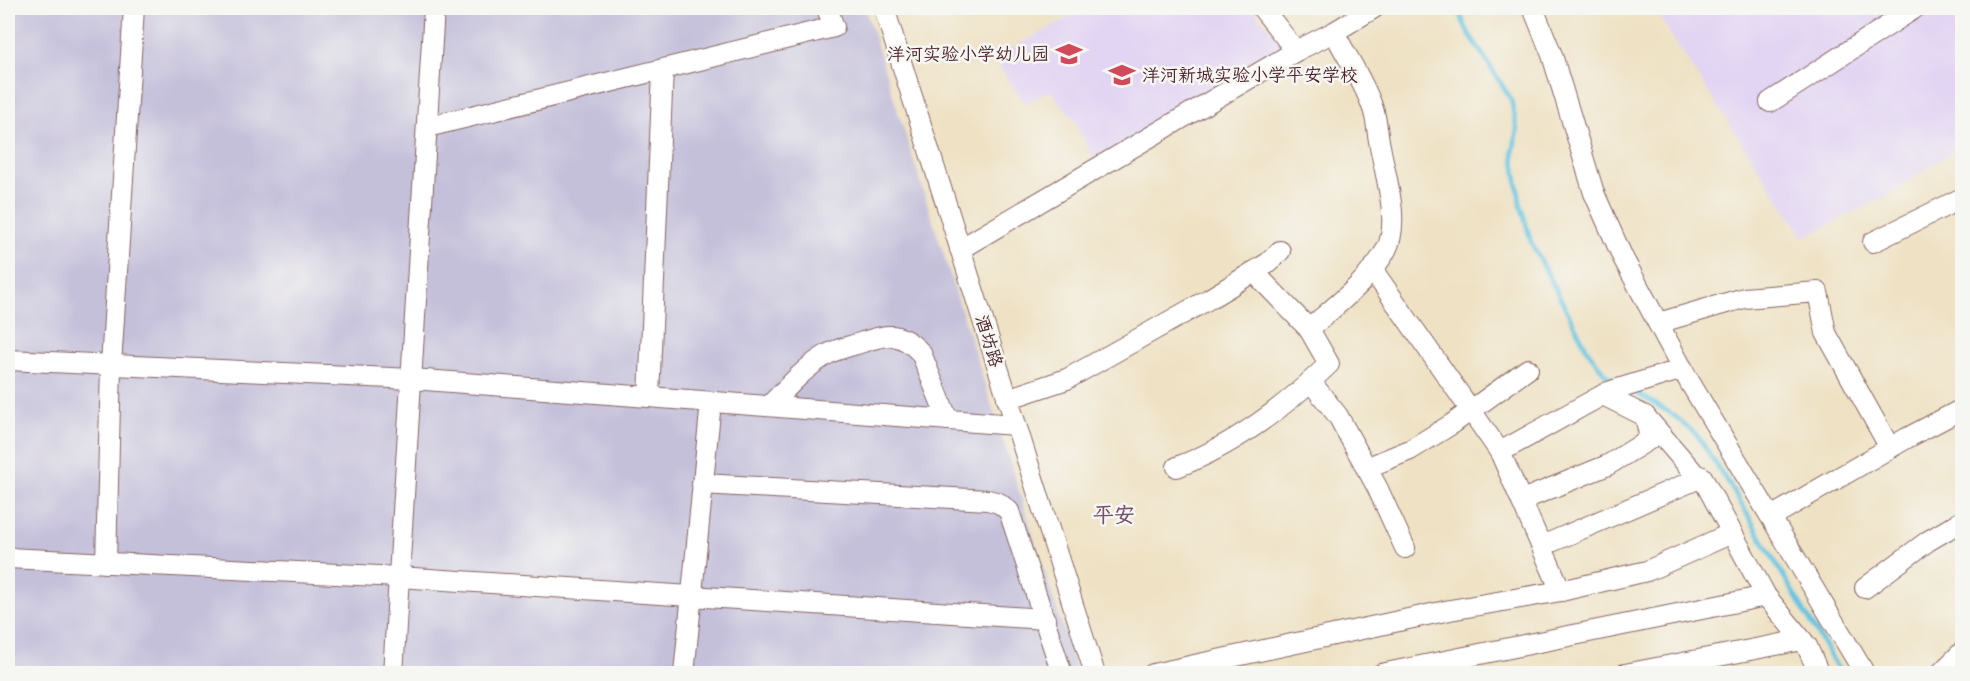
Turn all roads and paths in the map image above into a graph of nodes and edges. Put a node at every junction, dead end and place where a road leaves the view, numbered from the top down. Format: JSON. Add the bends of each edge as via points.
{"nodes":[{"id":1,"x":135,"y":8,"type":"edge"},
{"id":2,"x":434,"y":8,"type":"edge"},
{"id":3,"x":827,"y":8,"type":"edge"},
{"id":4,"x":884,"y":8,"type":"edge"},
{"id":5,"x":1262,"y":8,"type":"edge"},
{"id":6,"x":1374,"y":8,"type":"edge"},
{"id":7,"x":1533,"y":8,"type":"edge"},
{"id":8,"x":1915,"y":8,"type":"edge"},
{"id":9,"x":1334,"y":32,"type":"junction"},
{"id":10,"x":1296,"y":51,"type":"junction"},
{"id":11,"x":663,"y":69,"type":"junction"},
{"id":12,"x":1770,"y":102,"type":"dead end"},
{"id":13,"x":427,"y":127,"type":"junction"},
{"id":14,"x":1962,"y":198,"type":"edge"},
{"id":15,"x":1873,"y":242,"type":"dead end"},
{"id":16,"x":960,"y":249,"type":"junction"},
{"id":17,"x":1280,"y":251,"type":"dead end"},
{"id":18,"x":1372,"y":269,"type":"junction"},
{"id":19,"x":1254,"y":272,"type":"junction"},
{"id":20,"x":1658,"y":323,"type":"junction"},
{"id":21,"x":1309,"y":329,"type":"junction"},
{"id":22,"x":8,"y":360,"type":"edge"},
{"id":23,"x":111,"y":365,"type":"junction"},
{"id":24,"x":1528,"y":369,"type":"dead end"},
{"id":25,"x":1683,"y":369,"type":"junction"},
{"id":26,"x":412,"y":379,"type":"junction"},
{"id":27,"x":1311,"y":382,"type":"junction"},
{"id":28,"x":1616,"y":390,"type":"junction"},
{"id":29,"x":649,"y":397,"type":"junction"},
{"id":30,"x":1007,"y":399,"type":"junction"},
{"id":31,"x":711,"y":402,"type":"junction"},
{"id":32,"x":769,"y":406,"type":"junction"},
{"id":33,"x":1962,"y":409,"type":"edge"},
{"id":34,"x":1472,"y":410,"type":"junction"},
{"id":35,"x":1645,"y":416,"type":"junction"},
{"id":36,"x":948,"y":420,"type":"junction"},
{"id":37,"x":1015,"y":425,"type":"junction"},
{"id":38,"x":1890,"y":448,"type":"junction"},
{"id":39,"x":1500,"y":452,"type":"junction"},
{"id":40,"x":1177,"y":467,"type":"dead end"},
{"id":41,"x":1366,"y":468,"type":"junction"},
{"id":42,"x":1702,"y":477,"type":"junction"},
{"id":43,"x":702,"y":484,"type":"junction"},
{"id":44,"x":1522,"y":500,"type":"junction"},
{"id":45,"x":1771,"y":517,"type":"junction"},
{"id":46,"x":1962,"y":521,"type":"edge"},
{"id":47,"x":1732,"y":533,"type":"junction"},
{"id":48,"x":1542,"y":546,"type":"junction"},
{"id":49,"x":1405,"y":548,"type":"dead end"},
{"id":50,"x":8,"y":558,"type":"edge"},
{"id":51,"x":106,"y":563,"type":"junction"},
{"id":52,"x":399,"y":577,"type":"junction"},
{"id":53,"x":1864,"y":588,"type":"dead end"},
{"id":54,"x":1561,"y":591,"type":"junction"},
{"id":55,"x":692,"y":596,"type":"junction"},
{"id":56,"x":1766,"y":596,"type":"junction"},
{"id":57,"x":1045,"y":619,"type":"junction"},
{"id":58,"x":1802,"y":640,"type":"junction"},
{"id":59,"x":1962,"y":652,"type":"edge"},
{"id":60,"x":393,"y":674,"type":"edge"},
{"id":61,"x":684,"y":674,"type":"edge"},
{"id":62,"x":1062,"y":674,"type":"edge"},
{"id":63,"x":1095,"y":674,"type":"edge"},
{"id":64,"x":1153,"y":674,"type":"edge"},
{"id":65,"x":1381,"y":674,"type":"edge"},
{"id":66,"x":1625,"y":674,"type":"edge"},
{"id":67,"x":1819,"y":674,"type":"edge"},
{"id":68,"x":1865,"y":674,"type":"edge"},
{"id":69,"x":1940,"y":674,"type":"edge"}],
"edges":[{"from":1,"to":23,"type":"street"},
{"from":2,"to":13,"type":"street"},
{"from":3,"to":11,"type":"street","via":[[834,27]]},
{"from":4,"to":16,"type":"street","name":"酒坊路"},
{"from":5,"to":10,"type":"street"},
{"from":6,"to":9,"type":"street"},
{"from":7,"to":20,"type":"street","via":[[1552,55],[1594,193]]},
{"from":8,"to":12,"type":"street"},
{"from":9,"to":10,"type":"street"},
{"from":9,"to":18,"type":"street","via":[[1372,106],[1388,186],[1391,231],[1387,249]]},
{"from":10,"to":16,"type":"street"},
{"from":11,"to":13,"type":"street"},
{"from":11,"to":29,"type":"street"},
{"from":13,"to":26,"type":"street"},
{"from":14,"to":15,"type":"street"},
{"from":16,"to":30,"type":"street","name":"酒坊路"},
{"from":17,"to":19,"type":"street"},
{"from":18,"to":21,"type":"street"},
{"from":18,"to":34,"type":"street"},
{"from":19,"to":21,"type":"street"},
{"from":19,"to":30,"type":"street","via":[[1067,379]]},
{"from":20,"to":25,"type":"street"},
{"from":20,"to":38,"type":"street","via":[[1744,298],[1818,292],[1826,333]]},
{"from":21,"to":27,"type":"street","via":[[1329,364]]},
{"from":22,"to":23,"type":"street"},
{"from":23,"to":26,"type":"street"},
{"from":23,"to":51,"type":"street"},
{"from":24,"to":34,"type":"street"},
{"from":25,"to":28,"type":"street"},
{"from":25,"to":45,"type":"street"},
{"from":26,"to":29,"type":"street"},
{"from":26,"to":52,"type":"street"},
{"from":27,"to":40,"type":"street","via":[[1246,433]]},
{"from":27,"to":41,"type":"street","via":[[1338,416]]},
{"from":28,"to":35,"type":"street"},
{"from":28,"to":39,"type":"street"},
{"from":29,"to":31,"type":"street"},
{"from":30,"to":37,"type":"street","name":"酒坊路"},
{"from":31,"to":32,"type":"street"},
{"from":31,"to":43,"type":"street"},
{"from":32,"to":36,"type":"street"},
{"from":32,"to":36,"type":"street","via":[[829,352],[888,334],[901,337],[921,353]]},
{"from":33,"to":38,"type":"street"},
{"from":34,"to":39,"type":"street"},
{"from":34,"to":41,"type":"street","via":[[1410,450]]},
{"from":35,"to":42,"type":"street","via":[[1695,474]]},
{"from":35,"to":44,"type":"street","via":[[1650,439],[1608,465]]},
{"from":36,"to":37,"type":"street"},
{"from":37,"to":63,"type":"street","name":"酒坊路"},
{"from":38,"to":45,"type":"street"},
{"from":39,"to":44,"type":"street"},
{"from":41,"to":49,"type":"street"},
{"from":42,"to":47,"type":"street"},
{"from":42,"to":48,"type":"street"},
{"from":43,"to":55,"type":"street"},
{"from":43,"to":57,"type":"street","via":[[999,503],[1009,511]]},
{"from":44,"to":48,"type":"street"},
{"from":45,"to":68,"type":"street"},
{"from":46,"to":53,"type":"street"},
{"from":47,"to":54,"type":"street","via":[[1647,571]]},
{"from":47,"to":56,"type":"street"},
{"from":48,"to":54,"type":"street"},
{"from":50,"to":51,"type":"street"},
{"from":51,"to":52,"type":"street"},
{"from":52,"to":55,"type":"street"},
{"from":52,"to":60,"type":"street"},
{"from":54,"to":64,"type":"street","via":[[1450,610]]},
{"from":55,"to":57,"type":"street"},
{"from":55,"to":61,"type":"street"},
{"from":56,"to":58,"type":"street"},
{"from":56,"to":65,"type":"street"},
{"from":57,"to":62,"type":"street"},
{"from":58,"to":66,"type":"street"},
{"from":58,"to":67,"type":"street"},
{"from":59,"to":69,"type":"street"}]}
